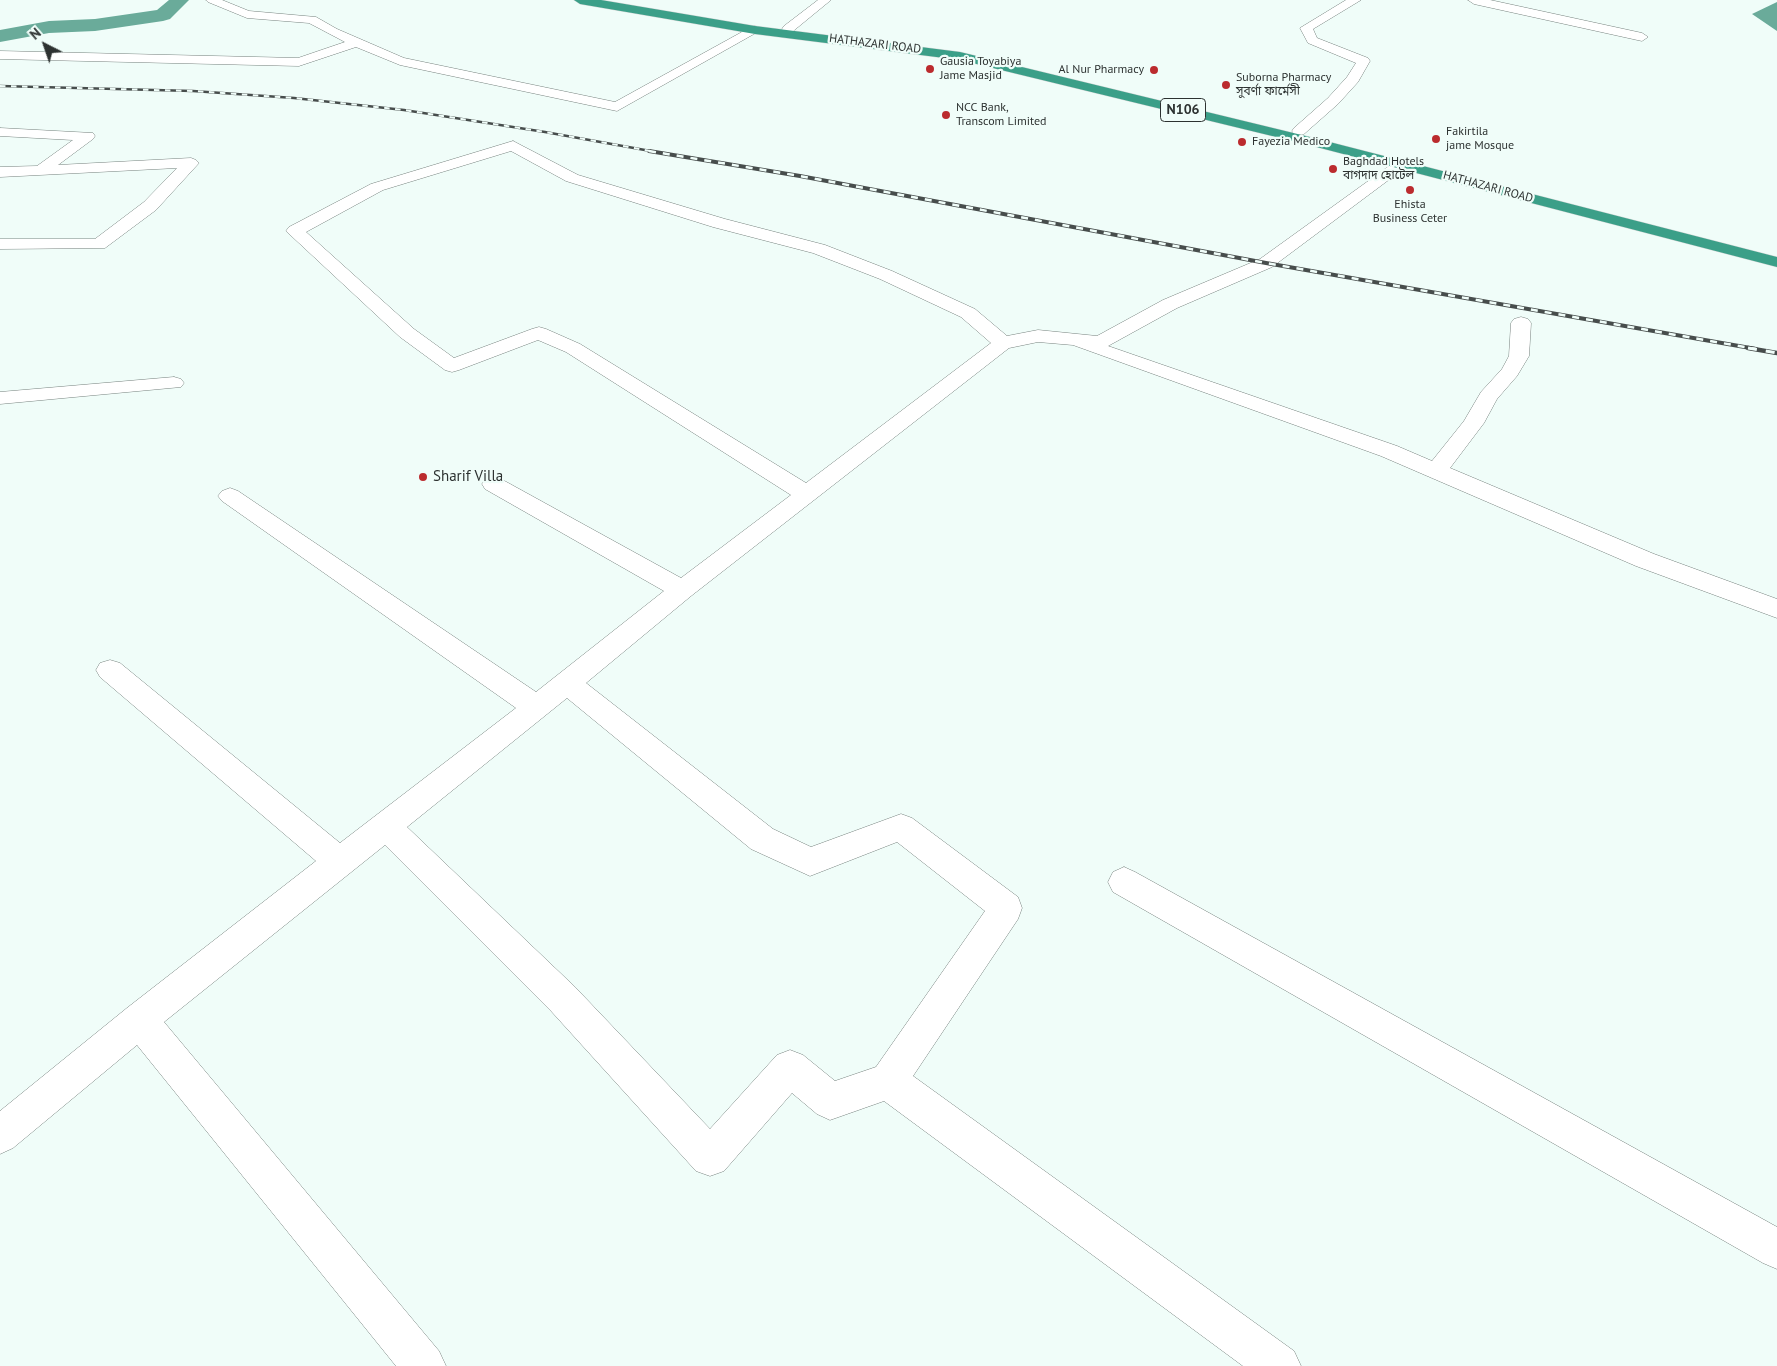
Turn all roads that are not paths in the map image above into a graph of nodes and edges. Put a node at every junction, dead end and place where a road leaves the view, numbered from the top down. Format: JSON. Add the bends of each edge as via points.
{"nodes":[{"id":1,"x":212,"y":0,"type":"edge"},
{"id":2,"x":580,"y":0,"type":"edge"},
{"id":3,"x":619,"y":0,"type":"edge"},
{"id":4,"x":825,"y":0,"type":"edge"},
{"id":5,"x":1355,"y":0,"type":"edge"},
{"id":6,"x":1474,"y":0,"type":"edge"},
{"id":7,"x":788,"y":29,"type":"junction"},
{"id":8,"x":755,"y":30,"type":"junction"},
{"id":9,"x":1642,"y":37,"type":"dead end"},
{"id":10,"x":357,"y":42,"type":"junction"},
{"id":11,"x":0,"y":55,"type":"edge"},
{"id":12,"x":1299,"y":131,"type":"junction"},
{"id":13,"x":0,"y":132,"type":"edge"},
{"id":14,"x":1401,"y":164,"type":"junction"},
{"id":15,"x":43,"y":168,"type":"junction"},
{"id":16,"x":0,"y":172,"type":"edge"},
{"id":17,"x":0,"y":244,"type":"edge"},
{"id":18,"x":1777,"y":250,"type":"edge"},
{"id":19,"x":1777,"y":262,"type":"edge"},
{"id":20,"x":1521,"y":323,"type":"dead end"},
{"id":21,"x":1070,"y":340,"type":"junction"},
{"id":22,"x":1003,"y":342,"type":"junction"},
{"id":23,"x":174,"y":383,"type":"dead end"},
{"id":24,"x":0,"y":398,"type":"edge"},
{"id":25,"x":1436,"y":471,"type":"junction"},
{"id":26,"x":493,"y":484,"type":"dead end"},
{"id":27,"x":808,"y":495,"type":"junction"},
{"id":28,"x":230,"y":496,"type":"dead end"},
{"id":29,"x":682,"y":590,"type":"junction"},
{"id":30,"x":1777,"y":599,"type":"edge"},
{"id":31,"x":1750,"y":600,"type":"junction"},
{"id":32,"x":1777,"y":610,"type":"edge"},
{"id":33,"x":110,"y":670,"type":"dead end"},
{"id":34,"x":567,"y":683,"type":"junction"},
{"id":35,"x":536,"y":707,"type":"junction"},
{"id":36,"x":385,"y":825,"type":"junction"},
{"id":37,"x":340,"y":862,"type":"junction"},
{"id":38,"x":1124,"y":882,"type":"dead end"},
{"id":39,"x":139,"y":1020,"type":"junction"},
{"id":40,"x":888,"y":1081,"type":"junction"},
{"id":41,"x":0,"y":1135,"type":"edge"},
{"id":42,"x":1777,"y":1249,"type":"edge"},
{"id":43,"x":424,"y":1366,"type":"edge"},
{"id":44,"x":1280,"y":1366,"type":"edge"}],
"edges":[{"from":1,"to":10,"type":"street","via":[[247,14],[312,20]]},
{"from":2,"to":8,"type":"highway","name":"HATHAZARI ROAD","number":"N106"},
{"from":3,"to":7,"type":"highway","name":"HATHAZARI ROAD","number":"N106"},
{"from":4,"to":7,"type":"street"},
{"from":5,"to":12,"type":"street","via":[[1306,28],[1312,40],[1363,61],[1353,79],[1333,101]]},
{"from":6,"to":9,"type":"street"},
{"from":7,"to":12,"type":"highway","name":"HATHAZARI ROAD","number":"N106","via":[[920,43],[984,54]]},
{"from":8,"to":10,"type":"street","via":[[617,107],[400,61]]},
{"from":8,"to":14,"type":"highway","name":"HATHAZARI ROAD","number":"N106","via":[[960,56]]},
{"from":10,"to":11,"type":"street","via":[[299,62]]},
{"from":12,"to":18,"type":"highway","name":"HATHAZARI ROAD","number":"N106"},
{"from":13,"to":15,"type":"street","via":[[88,136]]},
{"from":14,"to":19,"type":"highway","name":"HATHAZARI ROAD","number":"N106"},
{"from":14,"to":21,"type":"street","via":[[1266,263],[1170,304],[1100,342]]},
{"from":15,"to":16,"type":"street"},
{"from":15,"to":17,"type":"street","via":[[191,163],[150,206],[99,244]]},
{"from":20,"to":25,"type":"street","via":[[1519,356],[1510,372],[1488,396],[1473,423]]},
{"from":21,"to":22,"type":"street","via":[[1038,336]]},
{"from":21,"to":25,"type":"street","via":[[1389,451]]},
{"from":22,"to":27,"type":"street"},
{"from":22,"to":27,"type":"street","via":[[968,313],[886,275],[819,249],[719,223],[572,178],[513,146],[377,187],[295,231],[407,334],[452,366],[539,333],[573,348]]},
{"from":23,"to":24,"type":"street"},
{"from":25,"to":31,"type":"street","via":[[1646,560]]},
{"from":26,"to":29,"type":"street"},
{"from":27,"to":29,"type":"street"},
{"from":28,"to":35,"type":"street"},
{"from":29,"to":34,"type":"street"},
{"from":30,"to":31,"type":"street"},
{"from":31,"to":32,"type":"street"},
{"from":33,"to":37,"type":"street"},
{"from":34,"to":35,"type":"street"},
{"from":34,"to":40,"type":"street","via":[[762,839],[810,862],[901,827],[1006,908]]},
{"from":35,"to":36,"type":"street"},
{"from":36,"to":37,"type":"street"},
{"from":36,"to":40,"type":"street","via":[[563,999],[710,1157],[790,1068],[830,1100]]},
{"from":37,"to":39,"type":"street"},
{"from":38,"to":42,"type":"street"},
{"from":39,"to":41,"type":"street"},
{"from":39,"to":43,"type":"street"},
{"from":40,"to":44,"type":"street"}]}
